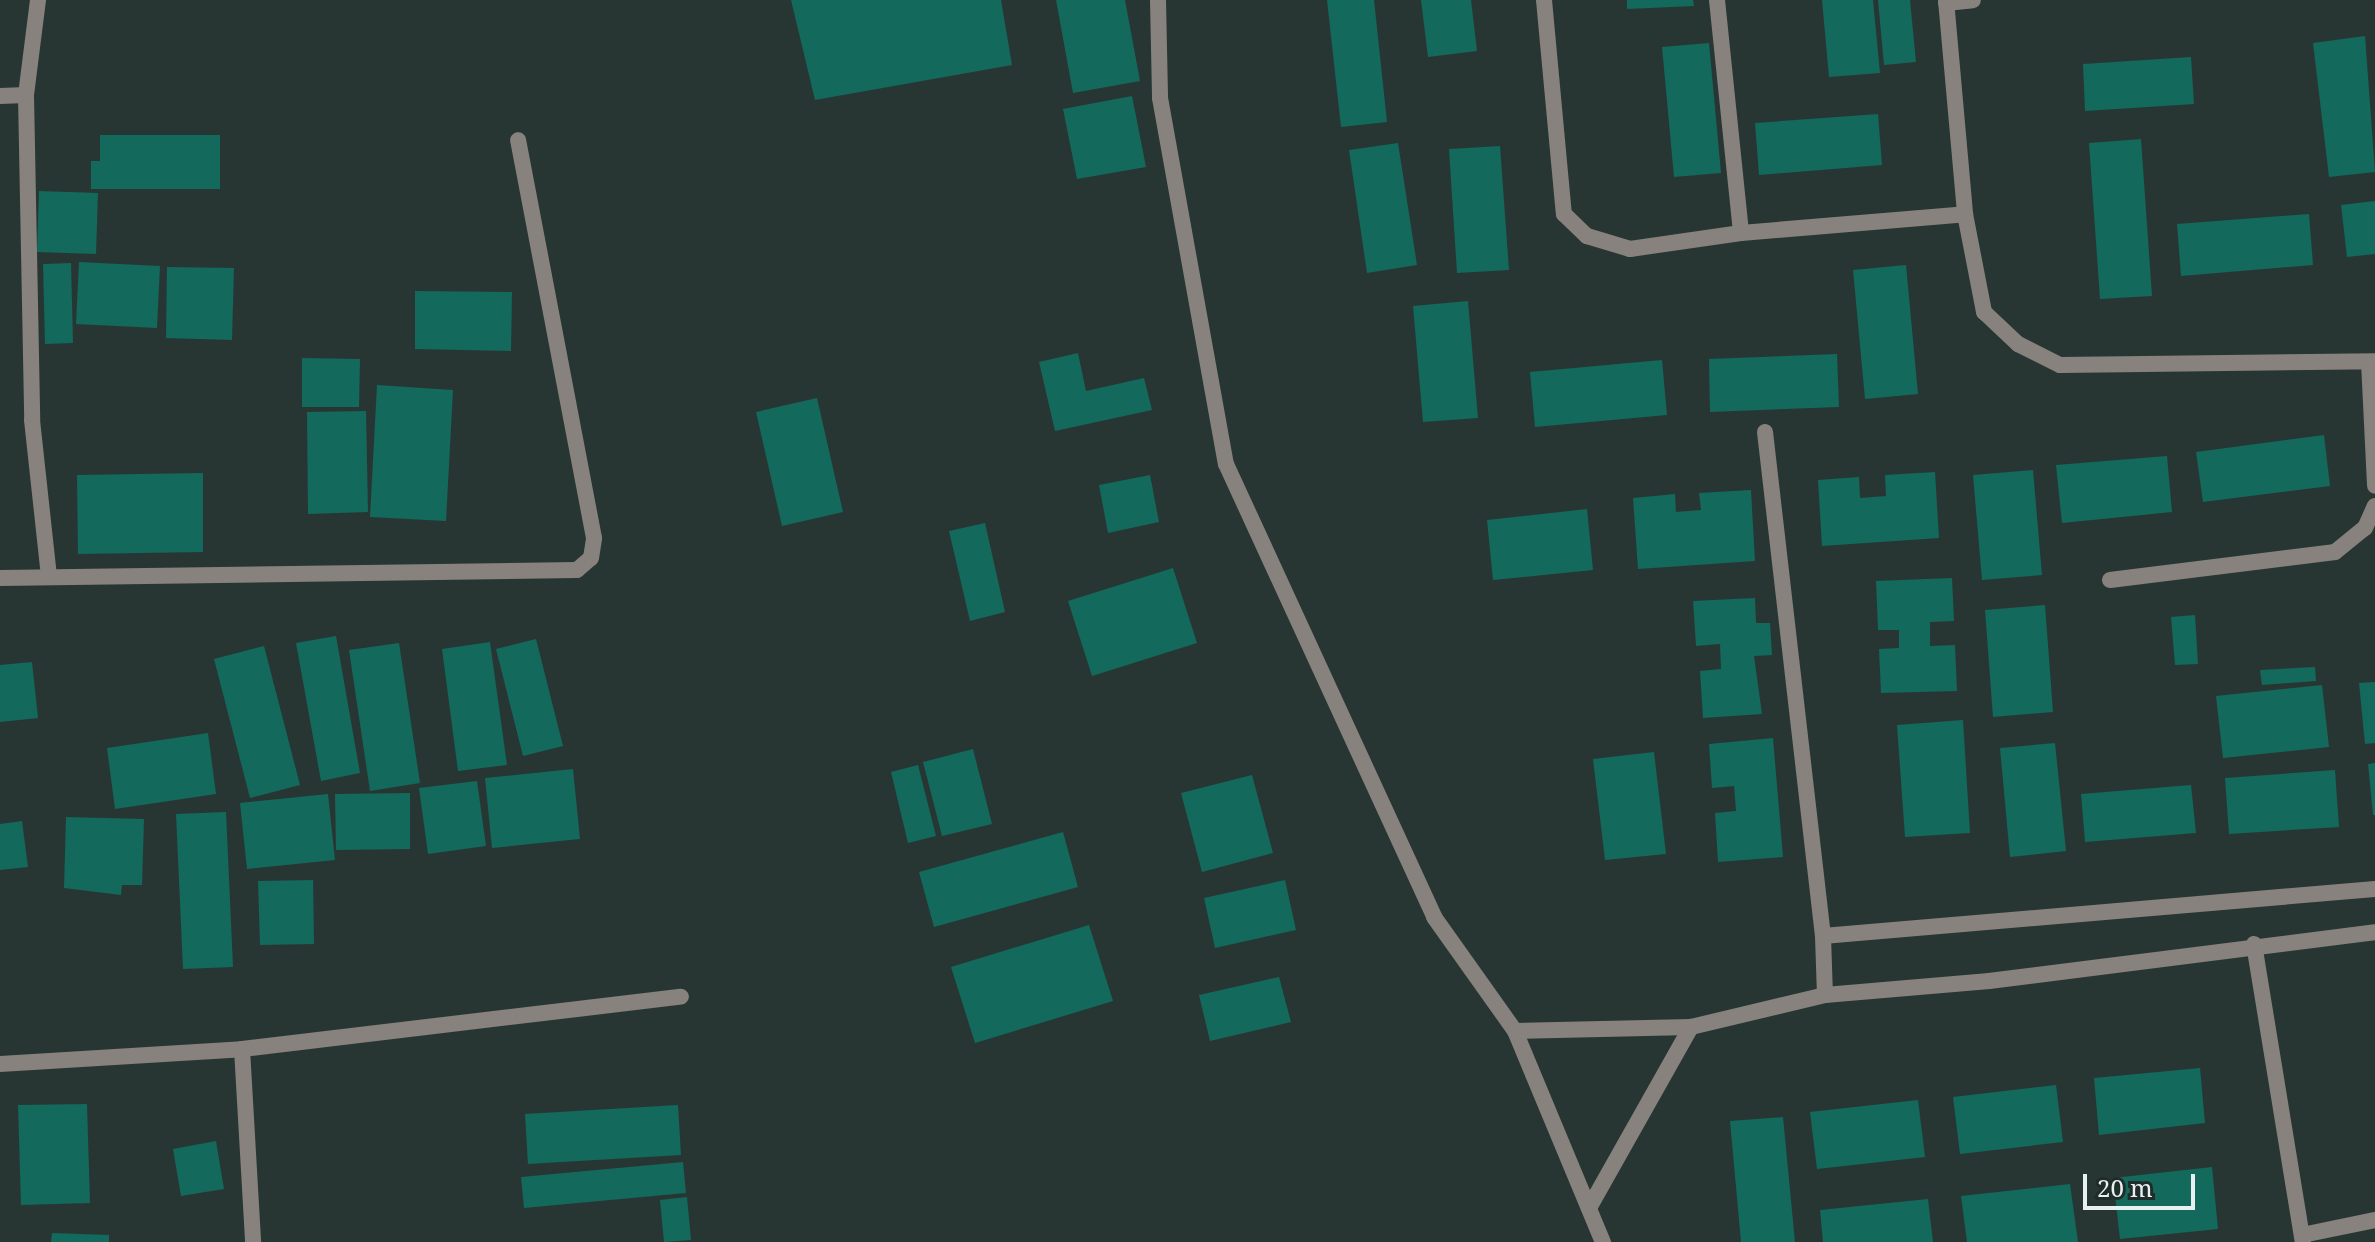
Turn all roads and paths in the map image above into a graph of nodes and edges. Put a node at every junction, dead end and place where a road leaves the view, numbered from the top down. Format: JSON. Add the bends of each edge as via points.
{"nodes":[{"id":1,"x":38,"y":0,"type":"edge"},
{"id":2,"x":1158,"y":0,"type":"edge"},
{"id":3,"x":1544,"y":0,"type":"edge"},
{"id":4,"x":1717,"y":0,"type":"edge"},
{"id":5,"x":1973,"y":0,"type":"edge"},
{"id":6,"x":1946,"y":2,"type":"edge"},
{"id":7,"x":26,"y":95,"type":"junction"},
{"id":8,"x":0,"y":96,"type":"edge"},
{"id":9,"x":518,"y":140,"type":"dead end"},
{"id":10,"x":1965,"y":214,"type":"junction"},
{"id":11,"x":1741,"y":233,"type":"junction"},
{"id":12,"x":2372,"y":361,"type":"edge"},
{"id":13,"x":1765,"y":432,"type":"dead end"},
{"id":14,"x":2375,"y":486,"type":"edge"},
{"id":15,"x":2375,"y":506,"type":"edge"},
{"id":16,"x":49,"y":577,"type":"junction"},
{"id":17,"x":0,"y":578,"type":"edge"},
{"id":18,"x":2110,"y":580,"type":"dead end"},
{"id":19,"x":2375,"y":889,"type":"edge"},
{"id":20,"x":2375,"y":932,"type":"edge"},
{"id":21,"x":1823,"y":936,"type":"junction"},
{"id":22,"x":2254,"y":944,"type":"junction"},
{"id":23,"x":1825,"y":995,"type":"junction"},
{"id":24,"x":681,"y":997,"type":"dead end"},
{"id":25,"x":1691,"y":1027,"type":"junction"},
{"id":26,"x":1515,"y":1031,"type":"junction"},
{"id":27,"x":242,"y":1049,"type":"junction"},
{"id":28,"x":0,"y":1064,"type":"edge"},
{"id":29,"x":1589,"y":1208,"type":"junction"},
{"id":30,"x":2375,"y":1220,"type":"edge"},
{"id":31,"x":2302,"y":1239,"type":"edge"},
{"id":32,"x":253,"y":1242,"type":"edge"},
{"id":33,"x":1603,"y":1242,"type":"edge"}],
"edges":[{"from":1,"to":7,"type":"street"},
{"from":2,"to":26,"type":"street","via":[[1160,98],[1226,464],[1434,917]]},
{"from":3,"to":11,"type":"street","via":[[1564,214],[1587,236],[1630,249]]},
{"from":4,"to":11,"type":"street"},
{"from":5,"to":6,"type":"street"},
{"from":6,"to":10,"type":"street"},
{"from":7,"to":8,"type":"street"},
{"from":7,"to":16,"type":"street","via":[[32,420]]},
{"from":9,"to":16,"type":"street","via":[[594,538],[591,558],[577,570]]},
{"from":10,"to":11,"type":"street"},
{"from":10,"to":12,"type":"street","via":[[1984,312],[2018,344],[2060,365]]},
{"from":12,"to":14,"type":"street"},
{"from":13,"to":21,"type":"street"},
{"from":15,"to":18,"type":"street","via":[[2365,528],[2335,552]]},
{"from":16,"to":17,"type":"street"},
{"from":19,"to":21,"type":"street"},
{"from":20,"to":22,"type":"street"},
{"from":21,"to":23,"type":"street"},
{"from":22,"to":23,"type":"street","via":[[1989,981]]},
{"from":22,"to":31,"type":"street"},
{"from":23,"to":25,"type":"street"},
{"from":24,"to":27,"type":"street"},
{"from":25,"to":26,"type":"street"},
{"from":25,"to":29,"type":"street"},
{"from":26,"to":29,"type":"street"},
{"from":27,"to":28,"type":"street"},
{"from":27,"to":32,"type":"street"},
{"from":29,"to":33,"type":"street"},
{"from":30,"to":31,"type":"street"}]}
